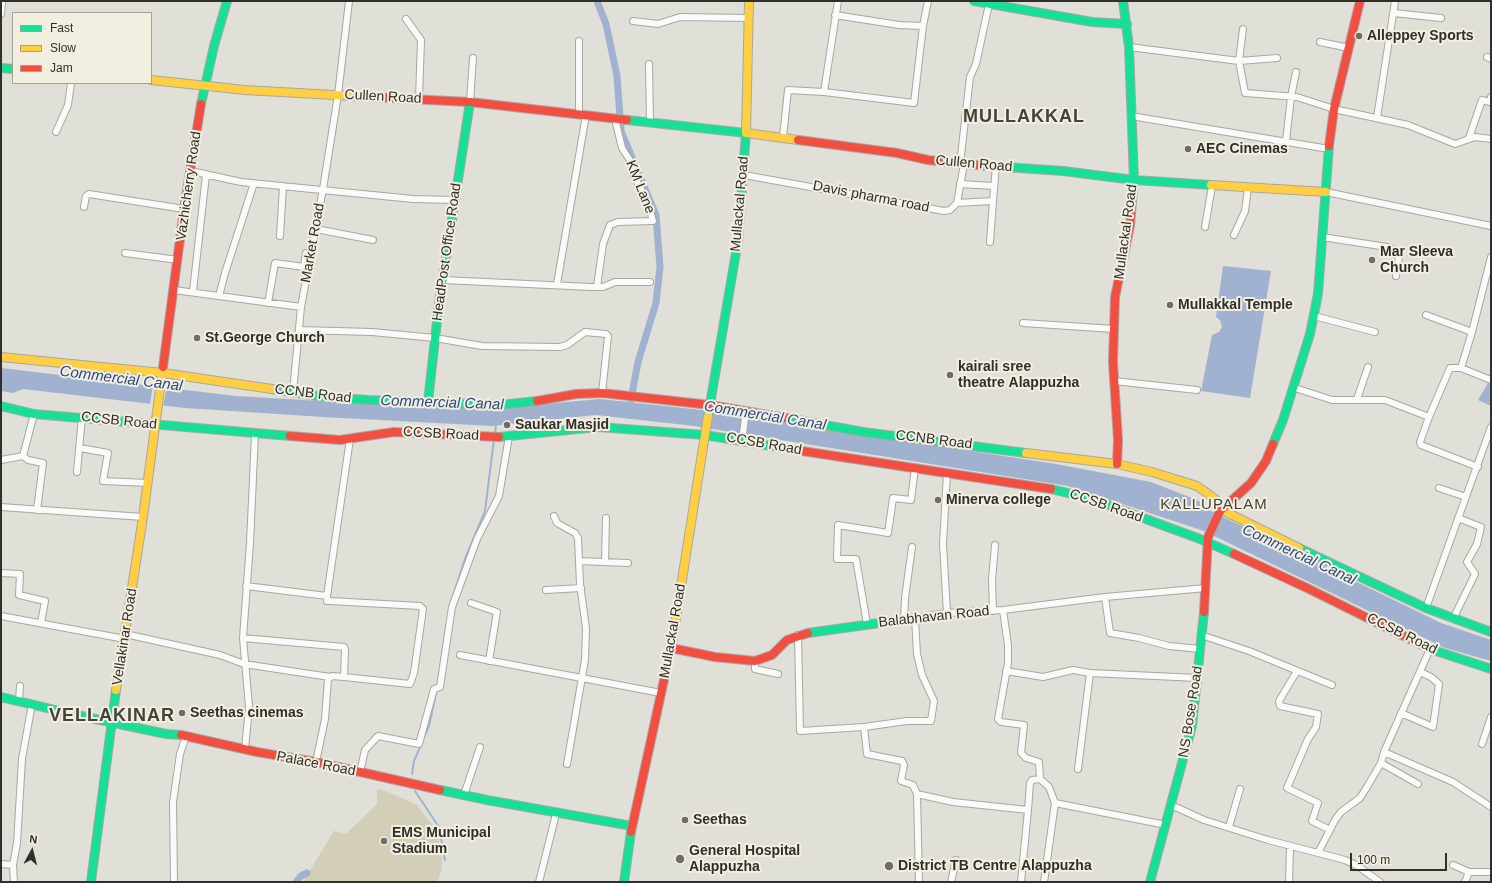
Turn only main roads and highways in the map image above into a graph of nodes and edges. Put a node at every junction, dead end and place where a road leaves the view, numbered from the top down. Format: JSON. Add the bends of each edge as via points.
{"nodes":[{"id":1,"x":227,"y":1,"type":"edge"},
{"id":2,"x":749,"y":1,"type":"edge"},
{"id":3,"x":974,"y":1,"type":"edge"},
{"id":4,"x":1123,"y":1,"type":"edge"},
{"id":5,"x":1360,"y":1,"type":"edge"},
{"id":6,"x":1127,"y":24,"type":"junction"},
{"id":7,"x":1,"y":68,"type":"edge"},
{"id":8,"x":12,"y":69,"type":"edge"},
{"id":9,"x":152,"y":80,"type":"edge"},
{"id":10,"x":205,"y":86,"type":"junction"},
{"id":11,"x":470,"y":102,"type":"junction"},
{"id":12,"x":746,"y":133,"type":"junction"},
{"id":13,"x":1134,"y":180,"type":"junction"},
{"id":14,"x":1326,"y":192,"type":"junction"},
{"id":15,"x":1,"y":357,"type":"edge"},
{"id":16,"x":162,"y":377,"type":"junction"},
{"id":17,"x":428,"y":402,"type":"junction"},
{"id":18,"x":1,"y":406,"type":"edge"},
{"id":19,"x":709,"y":406,"type":"junction"},
{"id":20,"x":157,"y":415,"type":"joint"},
{"id":21,"x":156,"y":426,"type":"junction"},
{"id":22,"x":706,"y":433,"type":"junction"},
{"id":23,"x":1117,"y":464,"type":"junction"},
{"id":24,"x":1221,"y":510,"type":"junction"},
{"id":25,"x":1208,"y":540,"type":"junction"},
{"id":26,"x":915,"y":618,"type":"road end"},
{"id":27,"x":1491,"y":632,"type":"edge"},
{"id":28,"x":670,"y":648,"type":"junction"},
{"id":29,"x":1491,"y":669,"type":"edge"},
{"id":30,"x":1,"y":697,"type":"edge"},
{"id":31,"x":112,"y":722,"type":"junction"},
{"id":32,"x":632,"y":826,"type":"junction"},
{"id":33,"x":91,"y":882,"type":"edge"},
{"id":34,"x":624,"y":882,"type":"edge"},
{"id":35,"x":1150,"y":882,"type":"edge"}],
"edges":[{"from":1,"to":10,"type":"main road","name":"Vazhicherry Road"},
{"from":2,"to":12,"type":"main road","name":"Mullackal Road"},
{"from":3,"to":6,"type":"main road","via":[[1092,22]]},
{"from":4,"to":6,"type":"main road","name":"Mullackal Road"},
{"from":5,"to":14,"type":"main road","via":[[1334,109]]},
{"from":6,"to":13,"type":"main road","name":"Mullackal Road"},
{"from":7,"to":8,"type":"main road"},
{"from":9,"to":10,"type":"main road","name":"Cullen Road"},
{"from":10,"to":11,"type":"main road","name":"Cullen Road"},
{"from":10,"to":16,"type":"main road","name":"Vazhicherry Road","via":[[184,209]]},
{"from":11,"to":12,"type":"main road","name":"Cullen Road"},
{"from":11,"to":17,"type":"main road","name":"HeadPost Office Road","via":[[454,200]]},
{"from":12,"to":13,"type":"main road","name":"Cullen Road","via":[[962,164]]},
{"from":12,"to":19,"type":"main road","name":"Mullackal Road","via":[[738,241]]},
{"from":13,"to":14,"type":"main road","name":"Cullen Road"},
{"from":13,"to":23,"type":"main road","name":"Mullackal Road","via":[[1130,226],[1115,297],[1114,381]]},
{"from":14,"to":24,"type":"main road","via":[[1314,316],[1283,420],[1266,461],[1251,483]]},
{"from":15,"to":16,"type":"main road","name":"CCNB Road"},
{"from":16,"to":17,"type":"main road","name":"CCNB Road","via":[[324,397]]},
{"from":16,"to":20,"type":"main road","name":"Vazhicherry Road"},
{"from":17,"to":19,"type":"main road","name":"CCNB Road","via":[[500,405],[576,394],[602,393]]},
{"from":18,"to":21,"type":"main road","name":"CCSB Road","via":[[34,414]]},
{"from":19,"to":22,"type":"main road","name":"Mullackal Road"},
{"from":19,"to":23,"type":"main road","name":"CCNB Road","via":[[863,432]]},
{"from":20,"to":21,"type":"main road","name":"Vellakinar Road"},
{"from":21,"to":22,"type":"main road","name":"CCSB Road","via":[[340,440],[394,432],[509,436],[598,427]]},
{"from":21,"to":31,"type":"main road","name":"Vellakinar Road"},
{"from":22,"to":25,"type":"main road","name":"CCSB Road","via":[[1064,491]]},
{"from":22,"to":28,"type":"main road","name":"Mullackal Road"},
{"from":23,"to":24,"type":"main road","name":"CCNB Road","via":[[1197,486],[1214,498]]},
{"from":24,"to":25,"type":"main road"},
{"from":24,"to":27,"type":"main road","name":"CCNB Road","via":[[1426,608]]},
{"from":25,"to":29,"type":"main road","name":"CCSB Road","via":[[1430,649]]},
{"from":25,"to":35,"type":"main road","name":"NS Bose Road","via":[[1206,588],[1192,726]]},
{"from":26,"to":28,"type":"main road","name":"Balabhavan Road","via":[[819,630],[787,640],[772,655],[756,661],[715,657]]},
{"from":28,"to":32,"type":"main road","name":"Mullackal Road","via":[[654,736]]},
{"from":30,"to":31,"type":"main road","name":"Palace Road"},
{"from":31,"to":32,"type":"main road","name":"Palace Road","via":[[316,762],[556,814]]},
{"from":31,"to":33,"type":"main road","name":"Vellakinar Road"},
{"from":32,"to":34,"type":"main road","name":"Mullackal Road"}]}
